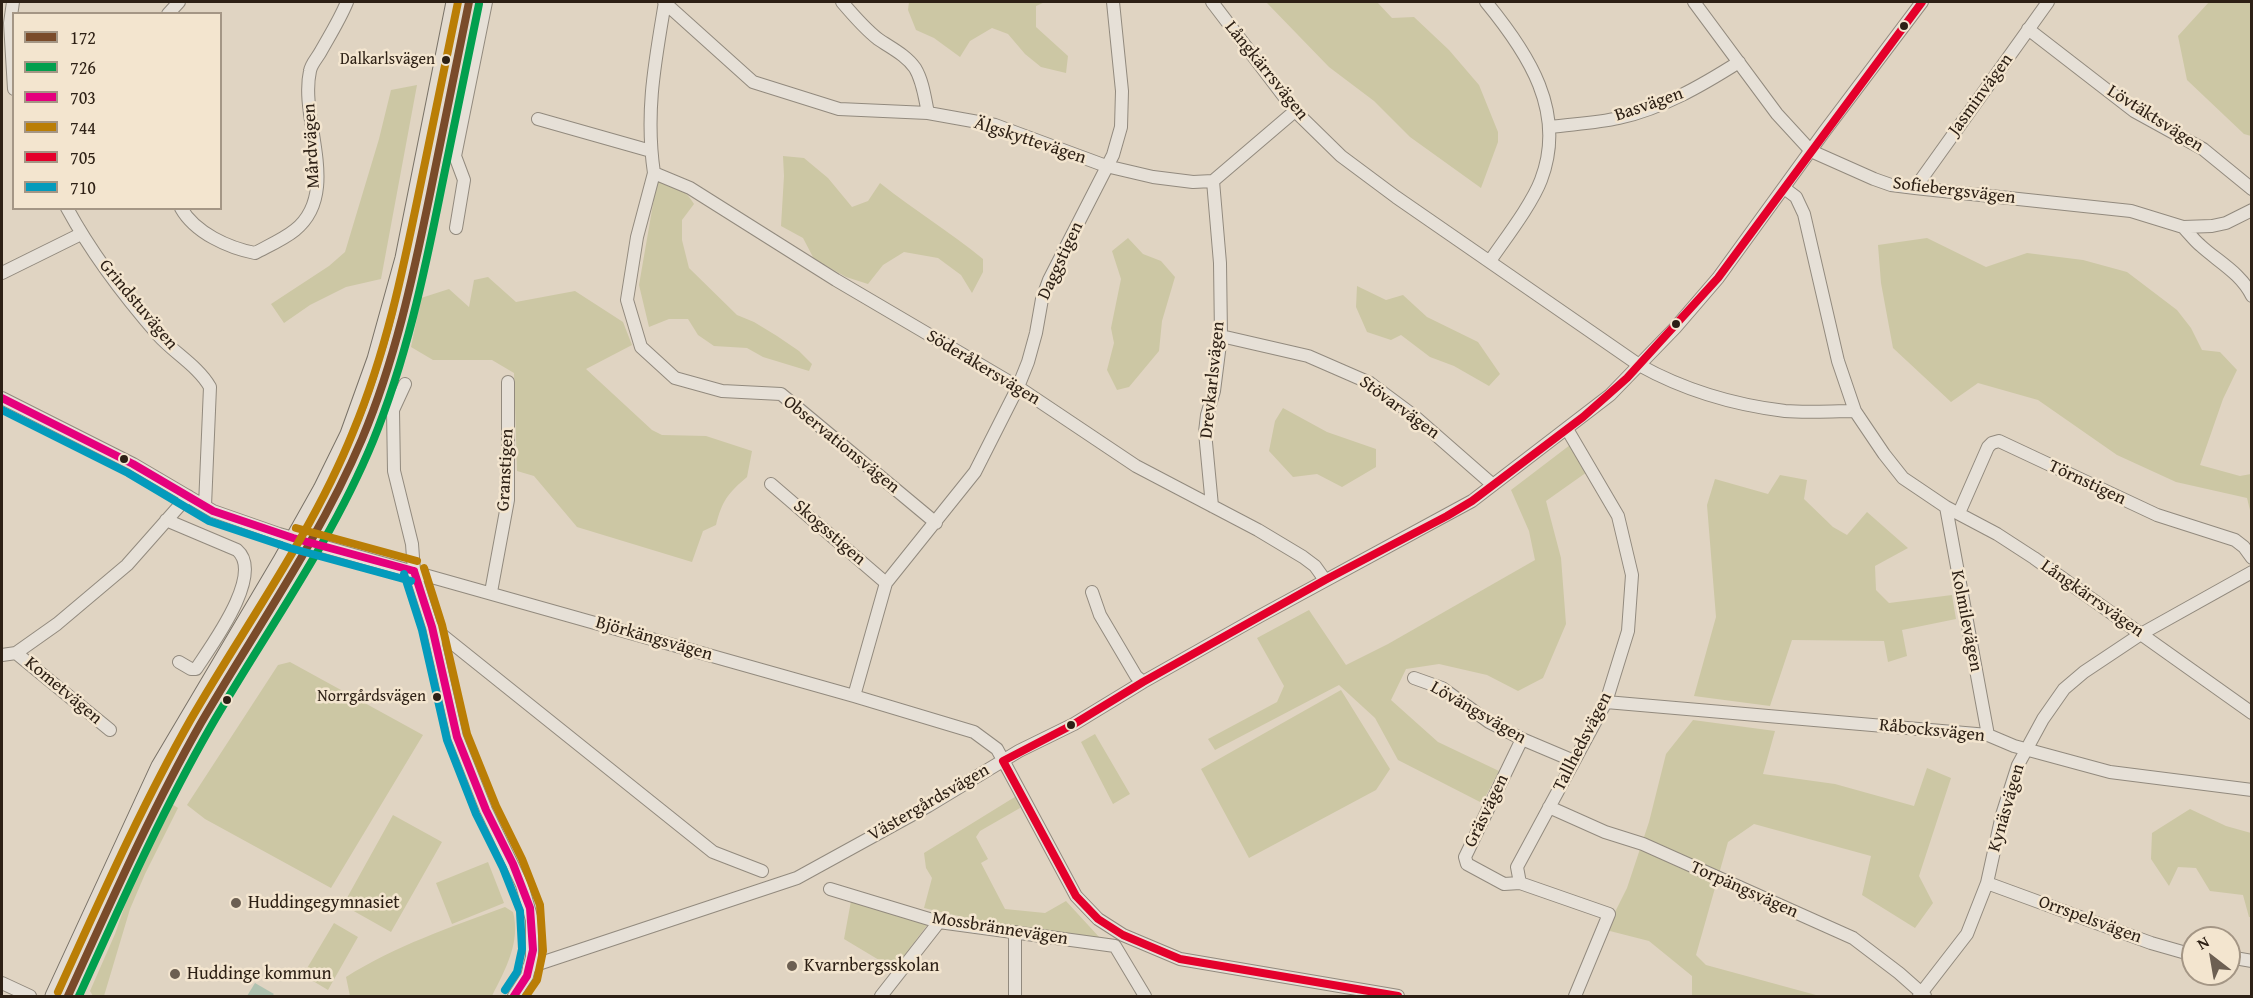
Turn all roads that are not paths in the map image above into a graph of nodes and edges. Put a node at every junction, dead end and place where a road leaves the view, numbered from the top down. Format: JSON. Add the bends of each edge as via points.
{"nodes":[{"id":1,"x":13,"y":2,"type":"edge"},
{"id":2,"x":347,"y":2,"type":"edge"},
{"id":3,"x":454,"y":2,"type":"edge"},
{"id":4,"x":468,"y":2,"type":"edge"},
{"id":5,"x":486,"y":2,"type":"edge"},
{"id":6,"x":664,"y":2,"type":"edge"},
{"id":7,"x":842,"y":2,"type":"edge"},
{"id":8,"x":1113,"y":2,"type":"edge"},
{"id":9,"x":1212,"y":2,"type":"edge"},
{"id":10,"x":1486,"y":2,"type":"edge"},
{"id":11,"x":1694,"y":2,"type":"edge"},
{"id":12,"x":1922,"y":2,"type":"edge"},
{"id":13,"x":2048,"y":2,"type":"edge"},
{"id":14,"x":2028,"y":29,"type":"junction"},
{"id":15,"x":12,"y":56,"type":"edge"},
{"id":16,"x":1739,"y":62,"type":"junction"},
{"id":17,"x":1295,"y":111,"type":"junction"},
{"id":18,"x":928,"y":113,"type":"junction"},
{"id":19,"x":538,"y":119,"type":"dead end"},
{"id":20,"x":1550,"y":127,"type":"junction"},
{"id":21,"x":651,"y":151,"type":"junction"},
{"id":22,"x":1811,"y":151,"type":"junction"},
{"id":23,"x":1106,"y":166,"type":"junction"},
{"id":24,"x":654,"y":173,"type":"junction"},
{"id":25,"x":1213,"y":181,"type":"junction"},
{"id":26,"x":1784,"y":188,"type":"junction"},
{"id":27,"x":1915,"y":188,"type":"junction"},
{"id":28,"x":2252,"y":189,"type":"edge"},
{"id":29,"x":68,"y":210,"type":"edge"},
{"id":30,"x":182,"y":210,"type":"edge"},
{"id":31,"x":2252,"y":210,"type":"edge"},
{"id":32,"x":2183,"y":227,"type":"junction"},
{"id":33,"x":456,"y":228,"type":"dead end"},
{"id":34,"x":81,"y":234,"type":"junction"},
{"id":35,"x":1490,"y":261,"type":"junction"},
{"id":36,"x":2,"y":273,"type":"edge"},
{"id":37,"x":2252,"y":296,"type":"edge"},
{"id":38,"x":1221,"y":336,"type":"junction"},
{"id":39,"x":1639,"y":365,"type":"junction"},
{"id":40,"x":508,"y":382,"type":"dead end"},
{"id":41,"x":405,"y":384,"type":"dead end"},
{"id":42,"x":1018,"y":387,"type":"junction"},
{"id":43,"x":2,"y":398,"type":"edge"},
{"id":44,"x":1856,"y":411,"type":"junction"},
{"id":45,"x":1567,"y":429,"type":"junction"},
{"id":46,"x":771,"y":484,"type":"dead end"},
{"id":47,"x":1494,"y":485,"type":"junction"},
{"id":48,"x":188,"y":496,"type":"junction"},
{"id":49,"x":205,"y":506,"type":"junction"},
{"id":50,"x":1212,"y":506,"type":"junction"},
{"id":51,"x":1946,"y":507,"type":"junction"},
{"id":52,"x":1959,"y":513,"type":"junction"},
{"id":53,"x":166,"y":520,"type":"junction"},
{"id":54,"x":936,"y":523,"type":"junction"},
{"id":55,"x":292,"y":538,"type":"junction"},
{"id":56,"x":310,"y":543,"type":"junction"},
{"id":57,"x":2252,"y":558,"type":"edge"},
{"id":58,"x":414,"y":571,"type":"junction"},
{"id":59,"x":2252,"y":572,"type":"edge"},
{"id":60,"x":1325,"y":580,"type":"junction"},
{"id":61,"x":886,"y":583,"type":"junction"},
{"id":62,"x":491,"y":592,"type":"junction"},
{"id":63,"x":1092,"y":592,"type":"dead end"},
{"id":64,"x":432,"y":627,"type":"junction"},
{"id":65,"x":2141,"y":634,"type":"junction"},
{"id":66,"x":16,"y":653,"type":"junction"},
{"id":67,"x":2,"y":655,"type":"edge"},
{"id":68,"x":179,"y":662,"type":"dead end"},
{"id":69,"x":1414,"y":678,"type":"dead end"},
{"id":70,"x":1143,"y":682,"type":"junction"},
{"id":71,"x":854,"y":696,"type":"junction"},
{"id":72,"x":1606,"y":702,"type":"junction"},
{"id":73,"x":2252,"y":712,"type":"edge"},
{"id":74,"x":110,"y":730,"type":"dead end"},
{"id":75,"x":1988,"y":735,"type":"junction"},
{"id":76,"x":1522,"y":739,"type":"junction"},
{"id":77,"x":2025,"y":749,"type":"junction"},
{"id":78,"x":1004,"y":761,"type":"junction"},
{"id":79,"x":1574,"y":761,"type":"junction"},
{"id":80,"x":2252,"y":790,"type":"edge"},
{"id":81,"x":1549,"y":807,"type":"junction"},
{"id":82,"x":762,"y":871,"type":"dead end"},
{"id":83,"x":1520,"y":883,"type":"junction"},
{"id":84,"x":1987,"y":883,"type":"junction"},
{"id":85,"x":830,"y":889,"type":"dead end"},
{"id":86,"x":939,"y":922,"type":"junction"},
{"id":87,"x":1015,"y":932,"type":"junction"},
{"id":88,"x":2181,"y":952,"type":"edge"},
{"id":89,"x":529,"y":967,"type":"junction"},
{"id":90,"x":2,"y":983,"type":"edge"},
{"id":91,"x":30,"y":996,"type":"edge"},
{"id":92,"x":53,"y":996,"type":"edge"},
{"id":93,"x":68,"y":996,"type":"edge"},
{"id":94,"x":514,"y":996,"type":"edge"},
{"id":95,"x":881,"y":996,"type":"edge"},
{"id":96,"x":1015,"y":996,"type":"edge"},
{"id":97,"x":1145,"y":996,"type":"edge"},
{"id":98,"x":1398,"y":996,"type":"edge"},
{"id":99,"x":1575,"y":996,"type":"edge"},
{"id":100,"x":1922,"y":996,"type":"edge"}],
"edges":[{"from":1,"to":15,"type":"street"},
{"from":2,"to":30,"type":"street","name":"Mårdvägen","via":[[310,70],[309,108],[317,187],[307,216],[296,229],[255,253],[210,236]]},
{"from":3,"to":55,"type":"main road","via":[[403,258],[375,359],[348,434]]},
{"from":4,"to":56,"type":"main road","via":[[418,255],[390,362],[362,438]]},
{"from":5,"to":33,"type":"street","via":[[455,156],[464,180]]},
{"from":6,"to":18,"type":"street","name":"Älgskyttevägen","via":[[753,82],[839,109]]},
{"from":6,"to":21,"type":"street","via":[[650,96]]},
{"from":7,"to":18,"type":"street","via":[[915,69]]},
{"from":8,"to":23,"type":"street","name":"Daggstigen","via":[[1122,91],[1121,128]]},
{"from":9,"to":17,"type":"street","name":"Långkärrsvägen"},
{"from":10,"to":20,"type":"street","via":[[1522,49],[1539,83]]},
{"from":11,"to":16,"type":"street","name":"Sofiebergsvägen"},
{"from":12,"to":22,"type":"street","name":"Västergårdsvägen"},
{"from":13,"to":14,"type":"street","name":"Jasminvägen"},
{"from":14,"to":27,"type":"street","name":"Jasminvägen"},
{"from":14,"to":28,"type":"street","name":"Lövtäktsvägen","via":[[2134,111],[2203,149]]},
{"from":16,"to":20,"type":"street","name":"Basvägen","via":[[1667,103],[1618,119]]},
{"from":16,"to":22,"type":"street","name":"Sofiebergsvägen","via":[[1777,114]]},
{"from":17,"to":25,"type":"street"},
{"from":17,"to":35,"type":"street","name":"Långkärrsvägen","via":[[1355,167]]},
{"from":18,"to":23,"type":"street","name":"Älgskyttevägen","via":[[995,125]]},
{"from":19,"to":21,"type":"street"},
{"from":20,"to":35,"type":"street","via":[[1541,181]]},
{"from":21,"to":24,"type":"street"},
{"from":22,"to":26,"type":"street","name":"Västergårdsvägen"},
{"from":22,"to":27,"type":"street","name":"Sofiebergsvägen","via":[[1874,179]]},
{"from":23,"to":25,"type":"street","name":"Älgskyttevägen","via":[[1175,180]]},
{"from":23,"to":42,"type":"street","name":"Daggstigen","via":[[1048,280]]},
{"from":24,"to":42,"type":"street","name":"Söderåkersvägen","via":[[690,188]]},
{"from":24,"to":54,"type":"street","name":"Observationsvägen","via":[[637,237],[627,300],[641,347],[675,378],[722,391],[781,394]]},
{"from":25,"to":38,"type":"street","name":"Drevkarlsvägen"},
{"from":26,"to":39,"type":"street","name":"Västergårdsvägen","via":[[1718,278]]},
{"from":26,"to":44,"type":"street","via":[[1796,197],[1804,214],[1836,351]]},
{"from":27,"to":32,"type":"street","name":"Sofiebergsvägen","via":[[2131,211]]},
{"from":29,"to":34,"type":"street","name":"Grindstuvägen"},
{"from":31,"to":32,"type":"street","name":"Sofiebergsvägen","via":[[2226,223]]},
{"from":32,"to":37,"type":"street","via":[[2239,278]]},
{"from":34,"to":36,"type":"street"},
{"from":34,"to":49,"type":"street","name":"Grindstuvägen","via":[[159,337],[210,387]]},
{"from":35,"to":39,"type":"street","name":"Långkärrsvägen"},
{"from":38,"to":47,"type":"street","name":"Stövarvägen","via":[[1308,356],[1370,383]]},
{"from":38,"to":50,"type":"street","name":"Drevkarlsvägen","via":[[1205,432]]},
{"from":39,"to":44,"type":"street","name":"Långkärrsvägen","via":[[1730,402],[1787,411]]},
{"from":39,"to":45,"type":"street","name":"Västergårdsvägen","via":[[1610,395]]},
{"from":40,"to":62,"type":"street","name":"Granstigen","via":[[508,500]]},
{"from":41,"to":58,"type":"street","via":[[393,410],[393,454]]},
{"from":42,"to":50,"type":"street","name":"Söderåkersvägen","via":[[1136,466]]},
{"from":42,"to":54,"type":"street","name":"Daggstigen","via":[[970,479]]},
{"from":43,"to":48,"type":"street","name":"Björkängsvägen"},
{"from":44,"to":51,"type":"street","name":"Långkärrsvägen","via":[[1903,478]]},
{"from":45,"to":47,"type":"street","name":"Västergårdsvägen"},
{"from":45,"to":72,"type":"street","name":"Tallhedsvägen","via":[[1618,516],[1632,575],[1628,631]]},
{"from":46,"to":61,"type":"street","name":"Skogsstigen"},
{"from":47,"to":60,"type":"street","name":"Västergårdsvägen","via":[[1448,516]]},
{"from":48,"to":49,"type":"street","name":"Björkängsvägen"},
{"from":48,"to":53,"type":"street"},
{"from":49,"to":55,"type":"street","name":"Björkängsvägen"},
{"from":50,"to":60,"type":"street","name":"Söderåkersvägen","via":[[1303,557]]},
{"from":51,"to":52,"type":"street","name":"Långkärrsvägen"},
{"from":51,"to":75,"type":"street","name":"Kolmilevägen"},
{"from":52,"to":57,"type":"street","name":"Törnstigen","via":[[1988,447],[1999,441],[2140,508],[2235,540]]},
{"from":52,"to":65,"type":"street","name":"Långkärrsvägen","via":[[2034,558]]},
{"from":53,"to":66,"type":"street","via":[[127,565]]},
{"from":53,"to":68,"type":"street","via":[[237,550],[245,561],[245,577],[232,611],[196,669]]},
{"from":54,"to":61,"type":"street","name":"Daggstigen"},
{"from":55,"to":56,"type":"street","name":"Björkängsvägen"},
{"from":55,"to":92,"type":"main road","via":[[159,766]]},
{"from":56,"to":58,"type":"street","name":"Björkängsvägen"},
{"from":56,"to":93,"type":"main road","via":[[158,801]]},
{"from":58,"to":62,"type":"street","name":"Björkängsvägen"},
{"from":58,"to":64,"type":"street"},
{"from":59,"to":65,"type":"street","name":"Kynäsvägen"},
{"from":60,"to":70,"type":"street","name":"Västergårdsvägen"},
{"from":61,"to":71,"type":"street","name":"Daggstigen"},
{"from":62,"to":71,"type":"street","name":"Björkängsvägen"},
{"from":63,"to":70,"type":"street","via":[[1100,615]]},
{"from":64,"to":82,"type":"street","via":[[713,852]]},
{"from":64,"to":89,"type":"street","via":[[457,738],[530,908],[533,950]]},
{"from":65,"to":73,"type":"street","name":"Långkärrsvägen"},
{"from":65,"to":77,"type":"street","name":"Kynäsvägen","via":[[2073,680],[2049,709]]},
{"from":66,"to":67,"type":"street"},
{"from":66,"to":74,"type":"street","name":"Kometvägen"},
{"from":69,"to":76,"type":"street","name":"Lövängsvägen","via":[[1442,688],[1489,722]]},
{"from":70,"to":78,"type":"street","name":"Västergårdsvägen"},
{"from":71,"to":78,"type":"street","name":"Björkängsvägen","via":[[974,732],[993,746]]},
{"from":72,"to":75,"type":"street","name":"Råbocksvägen"},
{"from":72,"to":79,"type":"street","name":"Tallhedsvägen"},
{"from":75,"to":77,"type":"street","name":"Råbocksvägen"},
{"from":76,"to":79,"type":"street","name":"Lövängsvägen"},
{"from":76,"to":83,"type":"street","name":"Gräsvägen","via":[[1465,857],[1467,864],[1504,884]]},
{"from":77,"to":80,"type":"street","name":"Råbocksvägen","via":[[2110,772]]},
{"from":77,"to":84,"type":"street","name":"Kynäsvägen","via":[[2002,815]]},
{"from":78,"to":89,"type":"street","name":"Västergårdsvägen","via":[[797,878]]},
{"from":78,"to":98,"type":"street","name":"Björkängsvägen","via":[[1076,896],[1098,920],[1123,935],[1180,959]]},
{"from":79,"to":81,"type":"street","name":"Tallhedsvägen"},
{"from":81,"to":83,"type":"street","name":"Tallhedsvägen","via":[[1517,867]]},
{"from":81,"to":100,"type":"street","name":"Torpängsvägen","via":[[1643,844],[1853,938]]},
{"from":83,"to":99,"type":"street","name":"Gräsvägen","via":[[1609,914]]},
{"from":84,"to":88,"type":"street","name":"Orrspelsvägen"},
{"from":84,"to":100,"type":"street","name":"Kynäsvägen","via":[[1967,934]]},
{"from":85,"to":86,"type":"street","name":"Mossbrännevägen"},
{"from":86,"to":87,"type":"street","name":"Mossbrännevägen"},
{"from":86,"to":95,"type":"street"},
{"from":87,"to":96,"type":"street"},
{"from":87,"to":97,"type":"street","name":"Mossbrännevägen","via":[[1115,946]]},
{"from":89,"to":94,"type":"street"},
{"from":90,"to":91,"type":"street"}]}
